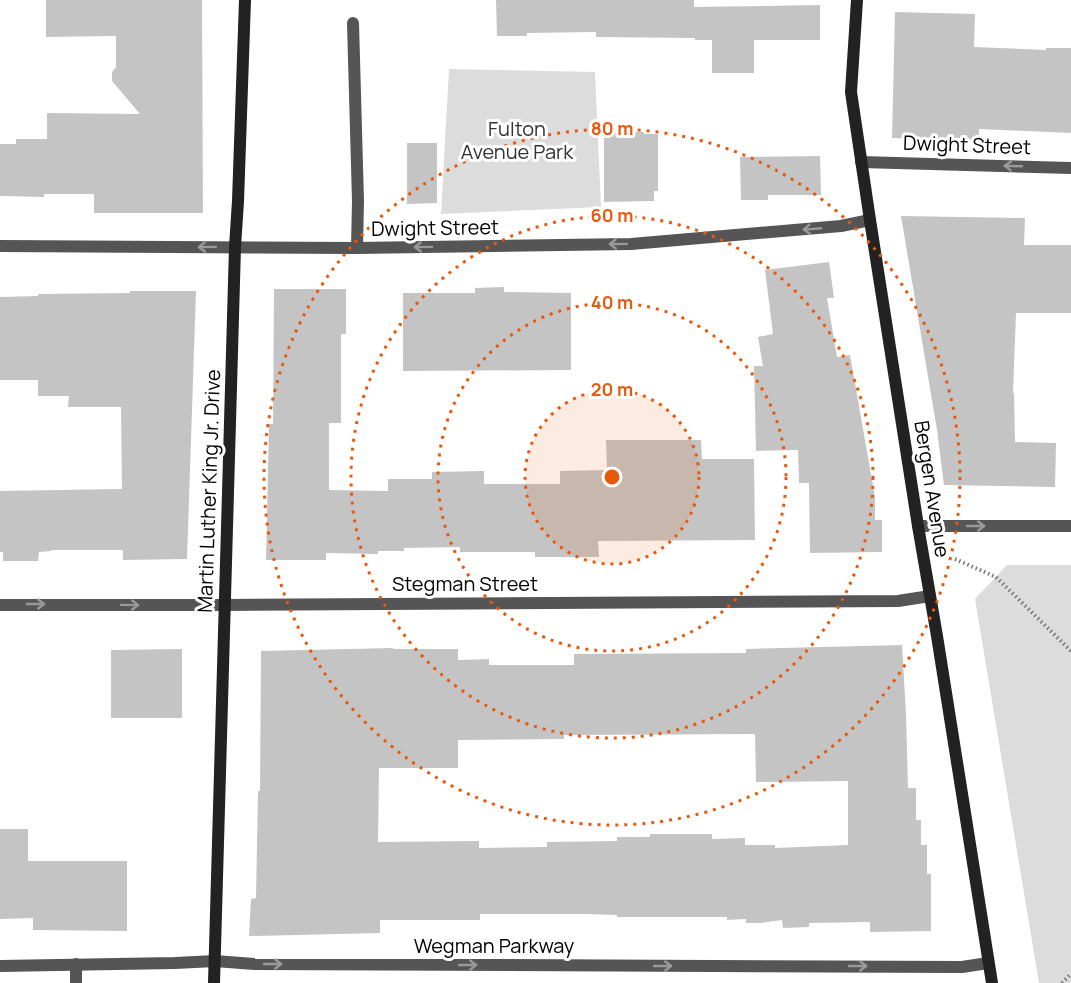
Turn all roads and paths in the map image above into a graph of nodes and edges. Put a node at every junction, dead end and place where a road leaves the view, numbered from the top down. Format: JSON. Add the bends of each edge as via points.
{"nodes":[{"id":1,"x":245,"y":0,"type":"edge"},
{"id":2,"x":857,"y":0,"type":"edge"},
{"id":3,"x":353,"y":23,"type":"dead end"},
{"id":4,"x":861,"y":162,"type":"junction"},
{"id":5,"x":1071,"y":168,"type":"edge"},
{"id":6,"x":870,"y":220,"type":"junction"},
{"id":7,"x":0,"y":246,"type":"edge"},
{"id":8,"x":235,"y":247,"type":"junction"},
{"id":9,"x":357,"y":248,"type":"junction"},
{"id":10,"x":918,"y":526,"type":"junction"},
{"id":11,"x":1071,"y":526,"type":"edge"},
{"id":12,"x":955,"y":559,"type":"dead end"},
{"id":13,"x":930,"y":596,"type":"junction"},
{"id":14,"x":0,"y":605,"type":"edge"},
{"id":15,"x":224,"y":605,"type":"junction"},
{"id":16,"x":1071,"y":651,"type":"edge"},
{"id":17,"x":215,"y":961,"type":"junction"},
{"id":18,"x":988,"y":963,"type":"junction"},
{"id":19,"x":76,"y":964,"type":"junction"},
{"id":20,"x":0,"y":966,"type":"edge"},
{"id":21,"x":1071,"y":974,"type":"edge"},
{"id":22,"x":76,"y":983,"type":"edge"},
{"id":23,"x":214,"y":983,"type":"edge"},
{"id":24,"x":992,"y":983,"type":"edge"},
{"id":25,"x":1062,"y":983,"type":"edge"}],
"edges":[{"from":1,"to":8,"type":"street","name":"Martin Luther King Jr. Drive"},
{"from":2,"to":4,"type":"street","name":"Bergen Avenue","via":[[851,92]]},
{"from":3,"to":9,"type":"street"},
{"from":5,"to":4,"type":"street","name":"Dwight Street","one_way":true},
{"from":4,"to":6,"type":"street","name":"Bergen Avenue"},
{"from":6,"to":9,"type":"street","name":"Dwight Street","one_way":true,"via":[[841,226],[631,244]]},
{"from":6,"to":10,"type":"street","name":"Bergen Avenue"},
{"from":8,"to":7,"type":"street","name":"Dwight Street","one_way":true},
{"from":8,"to":9,"type":"street","name":"Dwight Street"},
{"from":8,"to":15,"type":"street","name":"Martin Luther King Jr. Drive"},
{"from":10,"to":11,"type":"street","one_way":true},
{"from":10,"to":13,"type":"street","name":"Bergen Avenue"},
{"from":12,"to":16,"type":"path","via":[[996,577]]},
{"from":13,"to":15,"type":"street","name":"Stegman Street","via":[[898,601]]},
{"from":13,"to":18,"type":"street","name":"Bergen Avenue"},
{"from":14,"to":15,"type":"street","name":"Stegman Street","one_way":true},
{"from":15,"to":17,"type":"street","name":"Martin Luther King Jr. Drive"},
{"from":17,"to":18,"type":"street","name":"Wegman Parkway","one_way":true,"via":[[926,967]]},
{"from":17,"to":19,"type":"street","name":"Wegman Parkway"},
{"from":17,"to":23,"type":"street","name":"Martin Luther King Jr. Drive"},
{"from":18,"to":24,"type":"street","name":"Bergen Avenue"},
{"from":19,"to":20,"type":"street","name":"Wegman Parkway"},
{"from":19,"to":22,"type":"street"},
{"from":21,"to":25,"type":"path"}]}
